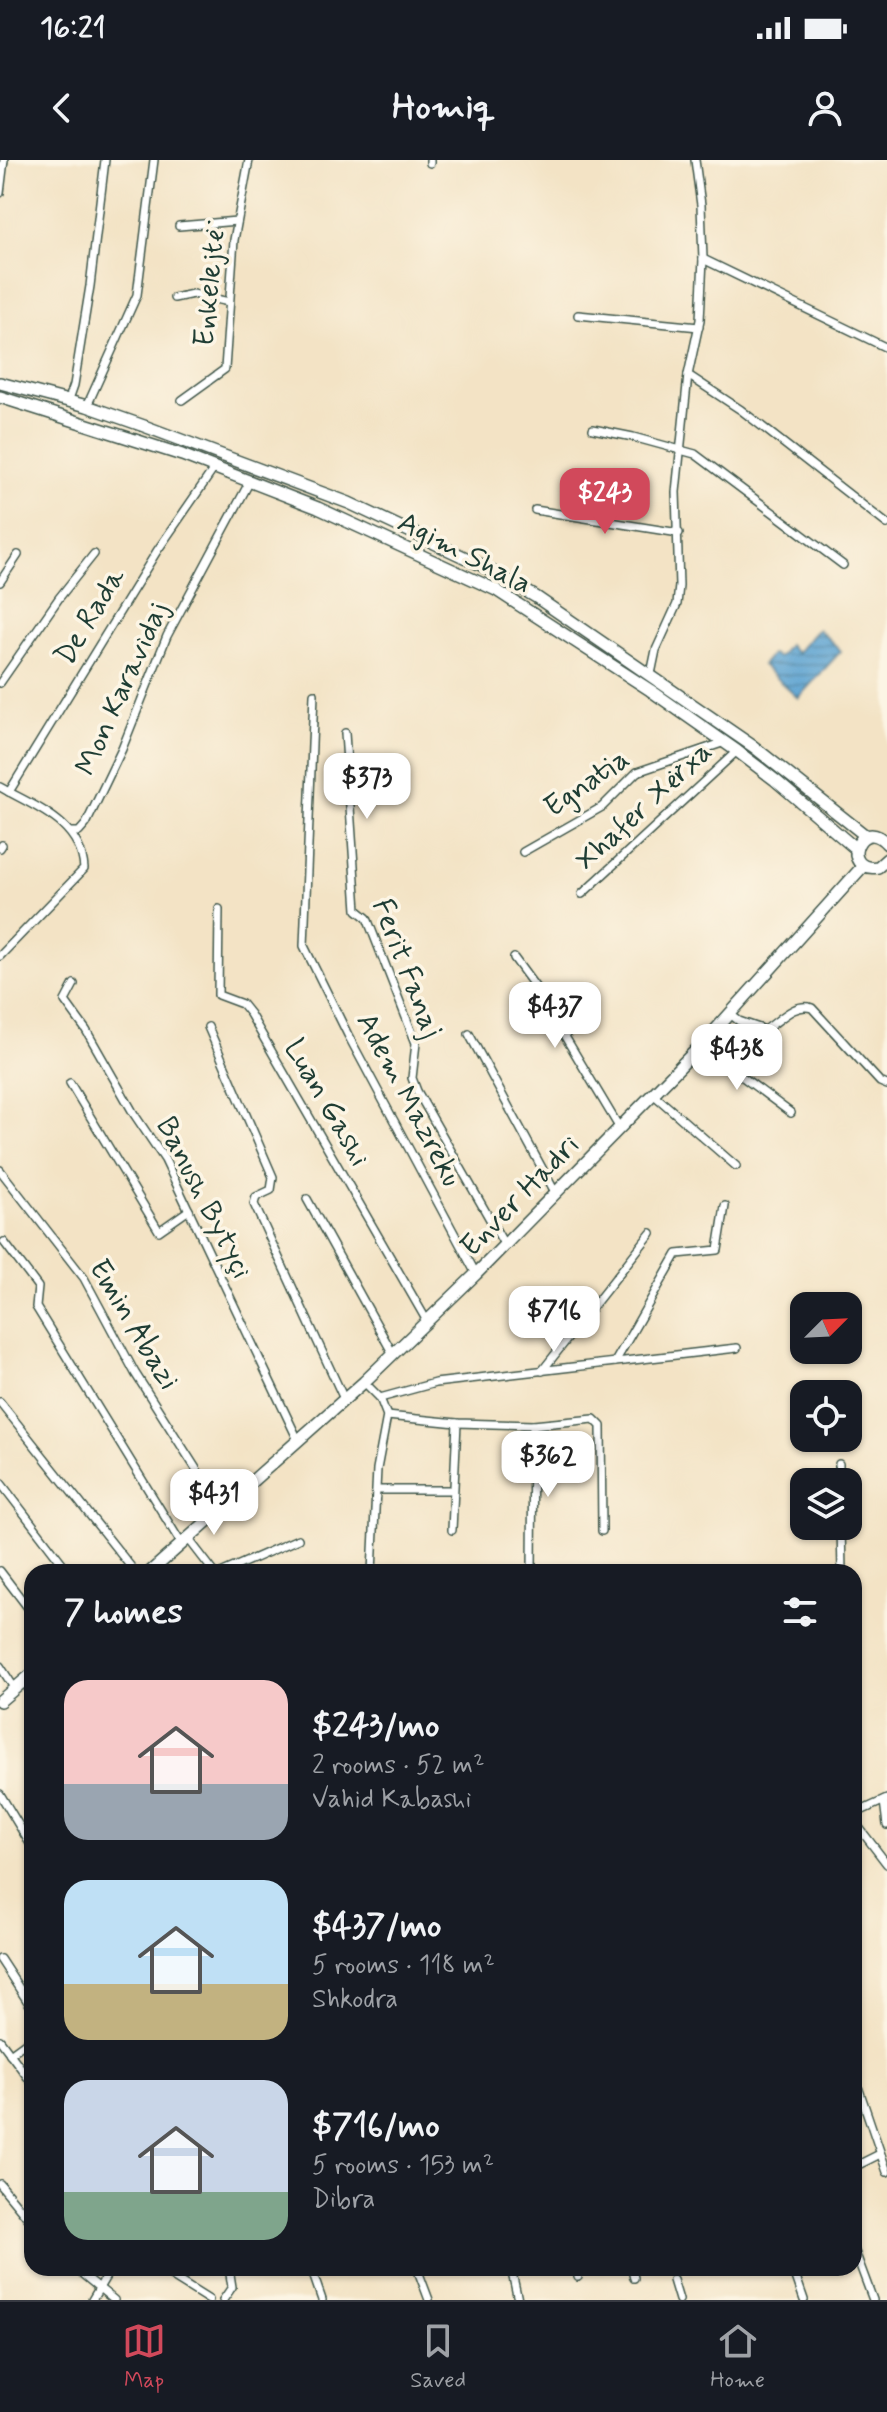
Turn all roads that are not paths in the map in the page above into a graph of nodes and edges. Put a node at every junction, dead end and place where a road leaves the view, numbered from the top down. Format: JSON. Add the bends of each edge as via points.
{"nodes":[{"id":1,"x":4,"y":160,"type":"edge"},
{"id":2,"x":105,"y":160,"type":"edge"},
{"id":3,"x":154,"y":160,"type":"edge"},
{"id":4,"x":249,"y":160,"type":"edge"},
{"id":5,"x":695,"y":160,"type":"edge"},
{"id":6,"x":0,"y":193,"type":"edge"},
{"id":7,"x":237,"y":221,"type":"junction"},
{"id":8,"x":179,"y":226,"type":"dead end"},
{"id":9,"x":703,"y":259,"type":"junction"},
{"id":10,"x":174,"y":298,"type":"dead end"},
{"id":11,"x":229,"y":302,"type":"junction"},
{"id":12,"x":578,"y":315,"type":"dead end"},
{"id":13,"x":699,"y":327,"type":"junction"},
{"id":14,"x":887,"y":348,"type":"edge"},
{"id":15,"x":688,"y":375,"type":"junction"},
{"id":16,"x":0,"y":383,"type":"edge"},
{"id":17,"x":0,"y":397,"type":"edge"},
{"id":18,"x":182,"y":400,"type":"dead end"},
{"id":19,"x":68,"y":402,"type":"junction"},
{"id":20,"x":87,"y":406,"type":"junction"},
{"id":21,"x":593,"y":429,"type":"dead end"},
{"id":22,"x":680,"y":450,"type":"junction"},
{"id":23,"x":215,"y":467,"type":"junction"},
{"id":24,"x":250,"y":481,"type":"junction"},
{"id":25,"x":535,"y":510,"type":"dead end"},
{"id":26,"x":887,"y":524,"type":"edge"},
{"id":27,"x":679,"y":533,"type":"junction"},
{"id":28,"x":94,"y":554,"type":"dead end"},
{"id":29,"x":18,"y":555,"type":"dead end"},
{"id":30,"x":843,"y":565,"type":"dead end"},
{"id":31,"x":0,"y":582,"type":"edge"},
{"id":32,"x":651,"y":674,"type":"junction"},
{"id":33,"x":0,"y":683,"type":"edge"},
{"id":34,"x":314,"y":694,"type":"dead end"},
{"id":35,"x":345,"y":733,"type":"dead end"},
{"id":36,"x":725,"y":742,"type":"junction"},
{"id":37,"x":737,"y":751,"type":"junction"},
{"id":38,"x":0,"y":787,"type":"edge"},
{"id":39,"x":9,"y":792,"type":"junction"},
{"id":40,"x":71,"y":832,"type":"junction"},
{"id":41,"x":866,"y":836,"type":"junction"},
{"id":42,"x":886,"y":840,"type":"edge"},
{"id":43,"x":856,"y":849,"type":"junction"},
{"id":44,"x":523,"y":852,"type":"dead end"},
{"id":45,"x":863,"y":866,"type":"junction"},
{"id":46,"x":884,"y":867,"type":"edge"},
{"id":47,"x":582,"y":894,"type":"dead end"},
{"id":48,"x":219,"y":909,"type":"dead end"},
{"id":49,"x":0,"y":956,"type":"edge"},
{"id":50,"x":514,"y":958,"type":"dead end"},
{"id":51,"x":74,"y":984,"type":"dead end"},
{"id":52,"x":730,"y":1014,"type":"junction"},
{"id":53,"x":208,"y":1027,"type":"dead end"},
{"id":54,"x":469,"y":1034,"type":"dead end"},
{"id":55,"x":701,"y":1046,"type":"junction"},
{"id":56,"x":70,"y":1083,"type":"dead end"},
{"id":57,"x":887,"y":1085,"type":"edge"},
{"id":58,"x":653,"y":1094,"type":"junction"},
{"id":59,"x":791,"y":1113,"type":"dead end"},
{"id":60,"x":619,"y":1127,"type":"junction"},
{"id":61,"x":736,"y":1166,"type":"dead end"},
{"id":62,"x":0,"y":1170,"type":"edge"},
{"id":63,"x":555,"y":1192,"type":"junction"},
{"id":64,"x":307,"y":1199,"type":"dead end"},
{"id":65,"x":725,"y":1206,"type":"dead end"},
{"id":66,"x":189,"y":1210,"type":"junction"},
{"id":67,"x":651,"y":1233,"type":"dead end"},
{"id":68,"x":4,"y":1242,"type":"dead end"},
{"id":69,"x":504,"y":1244,"type":"junction"},
{"id":70,"x":476,"y":1274,"type":"junction"},
{"id":71,"x":427,"y":1321,"type":"junction"},
{"id":72,"x":737,"y":1348,"type":"dead end"},
{"id":73,"x":393,"y":1354,"type":"junction"},
{"id":74,"x":615,"y":1362,"type":"junction"},
{"id":75,"x":542,"y":1371,"type":"junction"},
{"id":76,"x":364,"y":1382,"type":"junction"},
{"id":77,"x":380,"y":1398,"type":"junction"},
{"id":78,"x":344,"y":1399,"type":"junction"},
{"id":79,"x":0,"y":1402,"type":"edge"},
{"id":80,"x":387,"y":1416,"type":"junction"},
{"id":81,"x":457,"y":1423,"type":"junction"},
{"id":82,"x":533,"y":1425,"type":"junction"},
{"id":83,"x":298,"y":1440,"type":"junction"},
{"id":84,"x":839,"y":1464,"type":"dead end"},
{"id":85,"x":839,"y":1468,"type":"edge"},
{"id":86,"x":0,"y":1482,"type":"edge"},
{"id":87,"x":377,"y":1490,"type":"junction"},
{"id":88,"x":449,"y":1490,"type":"dead end"},
{"id":89,"x":221,"y":1508,"type":"junction"},
{"id":90,"x":452,"y":1530,"type":"dead end"},
{"id":91,"x":602,"y":1531,"type":"dead end"},
{"id":92,"x":298,"y":1539,"type":"dead end"},
{"id":93,"x":184,"y":1540,"type":"junction"},
{"id":94,"x":841,"y":1540,"type":"edge"},
{"id":95,"x":63,"y":1564,"type":"edge"},
{"id":96,"x":129,"y":1564,"type":"edge"},
{"id":97,"x":160,"y":1564,"type":"edge"},
{"id":98,"x":206,"y":1564,"type":"edge"},
{"id":99,"x":241,"y":1564,"type":"edge"},
{"id":100,"x":372,"y":1564,"type":"edge"},
{"id":101,"x":532,"y":1564,"type":"edge"},
{"id":102,"x":842,"y":1564,"type":"edge"},
{"id":103,"x":0,"y":1571,"type":"edge"},
{"id":104,"x":24,"y":1602,"type":"edge"},
{"id":105,"x":0,"y":1666,"type":"edge"},
{"id":106,"x":24,"y":1681,"type":"edge"},
{"id":107,"x":15,"y":1689,"type":"junction"},
{"id":108,"x":0,"y":1701,"type":"edge"},
{"id":109,"x":0,"y":1794,"type":"edge"},
{"id":110,"x":886,"y":1800,"type":"edge"},
{"id":111,"x":862,"y":1810,"type":"edge"},
{"id":112,"x":887,"y":1825,"type":"edge"},
{"id":113,"x":862,"y":1831,"type":"edge"},
{"id":114,"x":24,"y":1834,"type":"edge"},
{"id":115,"x":887,"y":1864,"type":"edge"},
{"id":116,"x":0,"y":1959,"type":"edge"},
{"id":117,"x":24,"y":1996,"type":"edge"},
{"id":118,"x":0,"y":2040,"type":"edge"},
{"id":119,"x":24,"y":2044,"type":"edge"},
{"id":120,"x":10,"y":2054,"type":"junction"},
{"id":121,"x":24,"y":2072,"type":"edge"},
{"id":122,"x":862,"y":2099,"type":"edge"},
{"id":123,"x":880,"y":2154,"type":"junction"},
{"id":124,"x":862,"y":2163,"type":"edge"},
{"id":125,"x":887,"y":2172,"type":"edge"},
{"id":126,"x":0,"y":2184,"type":"edge"},
{"id":127,"x":24,"y":2213,"type":"edge"},
{"id":128,"x":862,"y":2270,"type":"edge"},
{"id":129,"x":85,"y":2276,"type":"edge"},
{"id":130,"x":107,"y":2276,"type":"edge"},
{"id":131,"x":171,"y":2276,"type":"edge"},
{"id":132,"x":230,"y":2276,"type":"edge"},
{"id":133,"x":314,"y":2276,"type":"edge"},
{"id":134,"x":420,"y":2276,"type":"edge"},
{"id":135,"x":513,"y":2276,"type":"edge"},
{"id":136,"x":796,"y":2276,"type":"edge"},
{"id":137,"x":673,"y":2280,"type":"dead end"},
{"id":138,"x":100,"y":2289,"type":"junction"},
{"id":139,"x":92,"y":2300,"type":"edge"},
{"id":140,"x":114,"y":2300,"type":"edge"},
{"id":141,"x":209,"y":2300,"type":"edge"},
{"id":142,"x":223,"y":2300,"type":"edge"},
{"id":143,"x":322,"y":2300,"type":"edge"},
{"id":144,"x":429,"y":2300,"type":"edge"},
{"id":145,"x":518,"y":2300,"type":"edge"},
{"id":146,"x":679,"y":2300,"type":"edge"},
{"id":147,"x":804,"y":2300,"type":"edge"},
{"id":148,"x":873,"y":2300,"type":"edge"}],
"edges":[{"from":1,"to":6,"type":"street"},
{"from":2,"to":19,"type":"street","via":[[90,286]]},
{"from":3,"to":20,"type":"street","via":[[137,295]]},
{"from":4,"to":7,"type":"street","name":"Enkelejtë"},
{"from":5,"to":9,"type":"street"},
{"from":7,"to":8,"type":"street"},
{"from":7,"to":11,"type":"street","name":"Enkelejtë"},
{"from":9,"to":13,"type":"street"},
{"from":9,"to":14,"type":"street"},
{"from":10,"to":11,"type":"street","via":[[193,294]]},
{"from":11,"to":18,"type":"street","name":"Enkelejtë","via":[[225,369]]},
{"from":12,"to":13,"type":"street"},
{"from":13,"to":15,"type":"street"},
{"from":15,"to":22,"type":"street"},
{"from":15,"to":26,"type":"street"},
{"from":16,"to":19,"type":"main road","name":"Agim Shala"},
{"from":17,"to":23,"type":"main road","name":"Agim Shala"},
{"from":19,"to":20,"type":"main road","name":"Agim Shala"},
{"from":20,"to":32,"type":"main road","name":"Agim Shala","via":[[349,503],[536,597]]},
{"from":21,"to":22,"type":"street"},
{"from":22,"to":27,"type":"street"},
{"from":22,"to":30,"type":"street","via":[[695,454]]},
{"from":23,"to":24,"type":"main road","name":"Agim Shala"},
{"from":23,"to":39,"type":"street","name":"De Rada","via":[[157,551]]},
{"from":24,"to":36,"type":"main road","name":"Agim Shala","via":[[496,590]]},
{"from":24,"to":40,"type":"street","name":"Mon Karavidaj","via":[[167,636],[86,824]]},
{"from":25,"to":27,"type":"street"},
{"from":27,"to":32,"type":"street","via":[[677,604]]},
{"from":28,"to":33,"type":"street"},
{"from":29,"to":31,"type":"street"},
{"from":32,"to":41,"type":"main road","name":"Agim Shala"},
{"from":34,"to":70,"type":"street","name":"Adem Mazreku","via":[[304,946]]},
{"from":35,"to":69,"type":"street","name":"Ferit Fanaj","via":[[357,910],[367,918],[416,1043],[412,1078],[417,1091]]},
{"from":36,"to":37,"type":"main road","name":"Agim Shala"},
{"from":36,"to":44,"type":"street","name":"Egnatia","via":[[637,772],[602,807]]},
{"from":37,"to":43,"type":"main road","name":"Agim Shala"},
{"from":37,"to":47,"type":"street","name":"Xhafer Xërxa"},
{"from":38,"to":39,"type":"street"},
{"from":39,"to":40,"type":"street","via":[[39,806]]},
{"from":40,"to":49,"type":"street","via":[[84,869]]},
{"from":41,"to":42,"type":"main road"},
{"from":41,"to":43,"type":"main road"},
{"from":43,"to":45,"type":"main road","name":"Agim Shala"},
{"from":45,"to":46,"type":"main road"},
{"from":45,"to":52,"type":"main road","name":"Enver Hadri"},
{"from":48,"to":71,"type":"street","name":"Luan Gashi","via":[[218,995],[242,1004],[250,1014]]},
{"from":50,"to":60,"type":"street"},
{"from":51,"to":66,"type":"street","name":"Banush Bytyçi","via":[[65,1001],[165,1160]]},
{"from":52,"to":55,"type":"main road","name":"Enver Hadri"},
{"from":52,"to":57,"type":"street","via":[[765,1030],[795,1008],[812,1008]]},
{"from":53,"to":78,"type":"street","via":[[273,1177],[271,1190],[256,1197],[254,1204]]},
{"from":54,"to":63,"type":"street"},
{"from":55,"to":58,"type":"main road","name":"Enver Hadri"},
{"from":55,"to":59,"type":"street"},
{"from":56,"to":66,"type":"street","via":[[159,1231]]},
{"from":58,"to":60,"type":"main road","name":"Enver Hadri"},
{"from":58,"to":61,"type":"street"},
{"from":60,"to":63,"type":"main road","name":"Enver Hadri"},
{"from":62,"to":89,"type":"street","name":"Emin Abazi","via":[[84,1278],[135,1373]]},
{"from":63,"to":69,"type":"main road","name":"Enver Hadri"},
{"from":64,"to":73,"type":"street"},
{"from":65,"to":74,"type":"street","via":[[718,1250],[677,1254]]},
{"from":66,"to":83,"type":"street","name":"Banush Bytyçi"},
{"from":67,"to":75,"type":"street"},
{"from":68,"to":93,"type":"street","via":[[38,1287],[36,1307]]},
{"from":69,"to":70,"type":"main road","name":"Enver Hadri"},
{"from":70,"to":71,"type":"main road","name":"Enver Hadri"},
{"from":71,"to":73,"type":"main road","name":"Enver Hadri"},
{"from":72,"to":74,"type":"street"},
{"from":73,"to":76,"type":"main road","name":"Enver Hadri"},
{"from":74,"to":75,"type":"street"},
{"from":75,"to":77,"type":"street","via":[[435,1383]]},
{"from":76,"to":77,"type":"street"},
{"from":76,"to":78,"type":"main road","name":"Enver Hadri"},
{"from":77,"to":80,"type":"street"},
{"from":78,"to":83,"type":"main road","name":"Enver Hadri"},
{"from":79,"to":96,"type":"street"},
{"from":80,"to":81,"type":"street"},
{"from":80,"to":87,"type":"street"},
{"from":81,"to":82,"type":"street"},
{"from":81,"to":90,"type":"street"},
{"from":82,"to":91,"type":"street","via":[[599,1421]]},
{"from":82,"to":101,"type":"street"},
{"from":83,"to":89,"type":"main road","name":"Enver Hadri"},
{"from":84,"to":85,"type":"street"},
{"from":86,"to":95,"type":"street"},
{"from":87,"to":88,"type":"street"},
{"from":87,"to":100,"type":"street"},
{"from":89,"to":93,"type":"main road","name":"Enver Hadri"},
{"from":92,"to":99,"type":"street"},
{"from":93,"to":97,"type":"main road","name":"Enver Hadri"},
{"from":93,"to":98,"type":"street"},
{"from":94,"to":102,"type":"street"},
{"from":103,"to":104,"type":"street"},
{"from":105,"to":107,"type":"street"},
{"from":106,"to":107,"type":"main road"},
{"from":107,"to":108,"type":"main road"},
{"from":109,"to":114,"type":"street"},
{"from":110,"to":111,"type":"street"},
{"from":110,"to":112,"type":"street"},
{"from":113,"to":115,"type":"street"},
{"from":116,"to":117,"type":"street"},
{"from":118,"to":120,"type":"street"},
{"from":119,"to":120,"type":"street"},
{"from":120,"to":121,"type":"street"},
{"from":122,"to":123,"type":"street"},
{"from":123,"to":124,"type":"street"},
{"from":123,"to":125,"type":"street"},
{"from":126,"to":127,"type":"street"},
{"from":128,"to":148,"type":"street"},
{"from":129,"to":138,"type":"street"},
{"from":130,"to":138,"type":"street"},
{"from":131,"to":141,"type":"street"},
{"from":132,"to":142,"type":"street","via":[[232,2287]]},
{"from":133,"to":143,"type":"street"},
{"from":134,"to":144,"type":"street"},
{"from":135,"to":145,"type":"street"},
{"from":136,"to":147,"type":"street"},
{"from":137,"to":146,"type":"street"},
{"from":138,"to":139,"type":"street"},
{"from":138,"to":140,"type":"street"}]}
